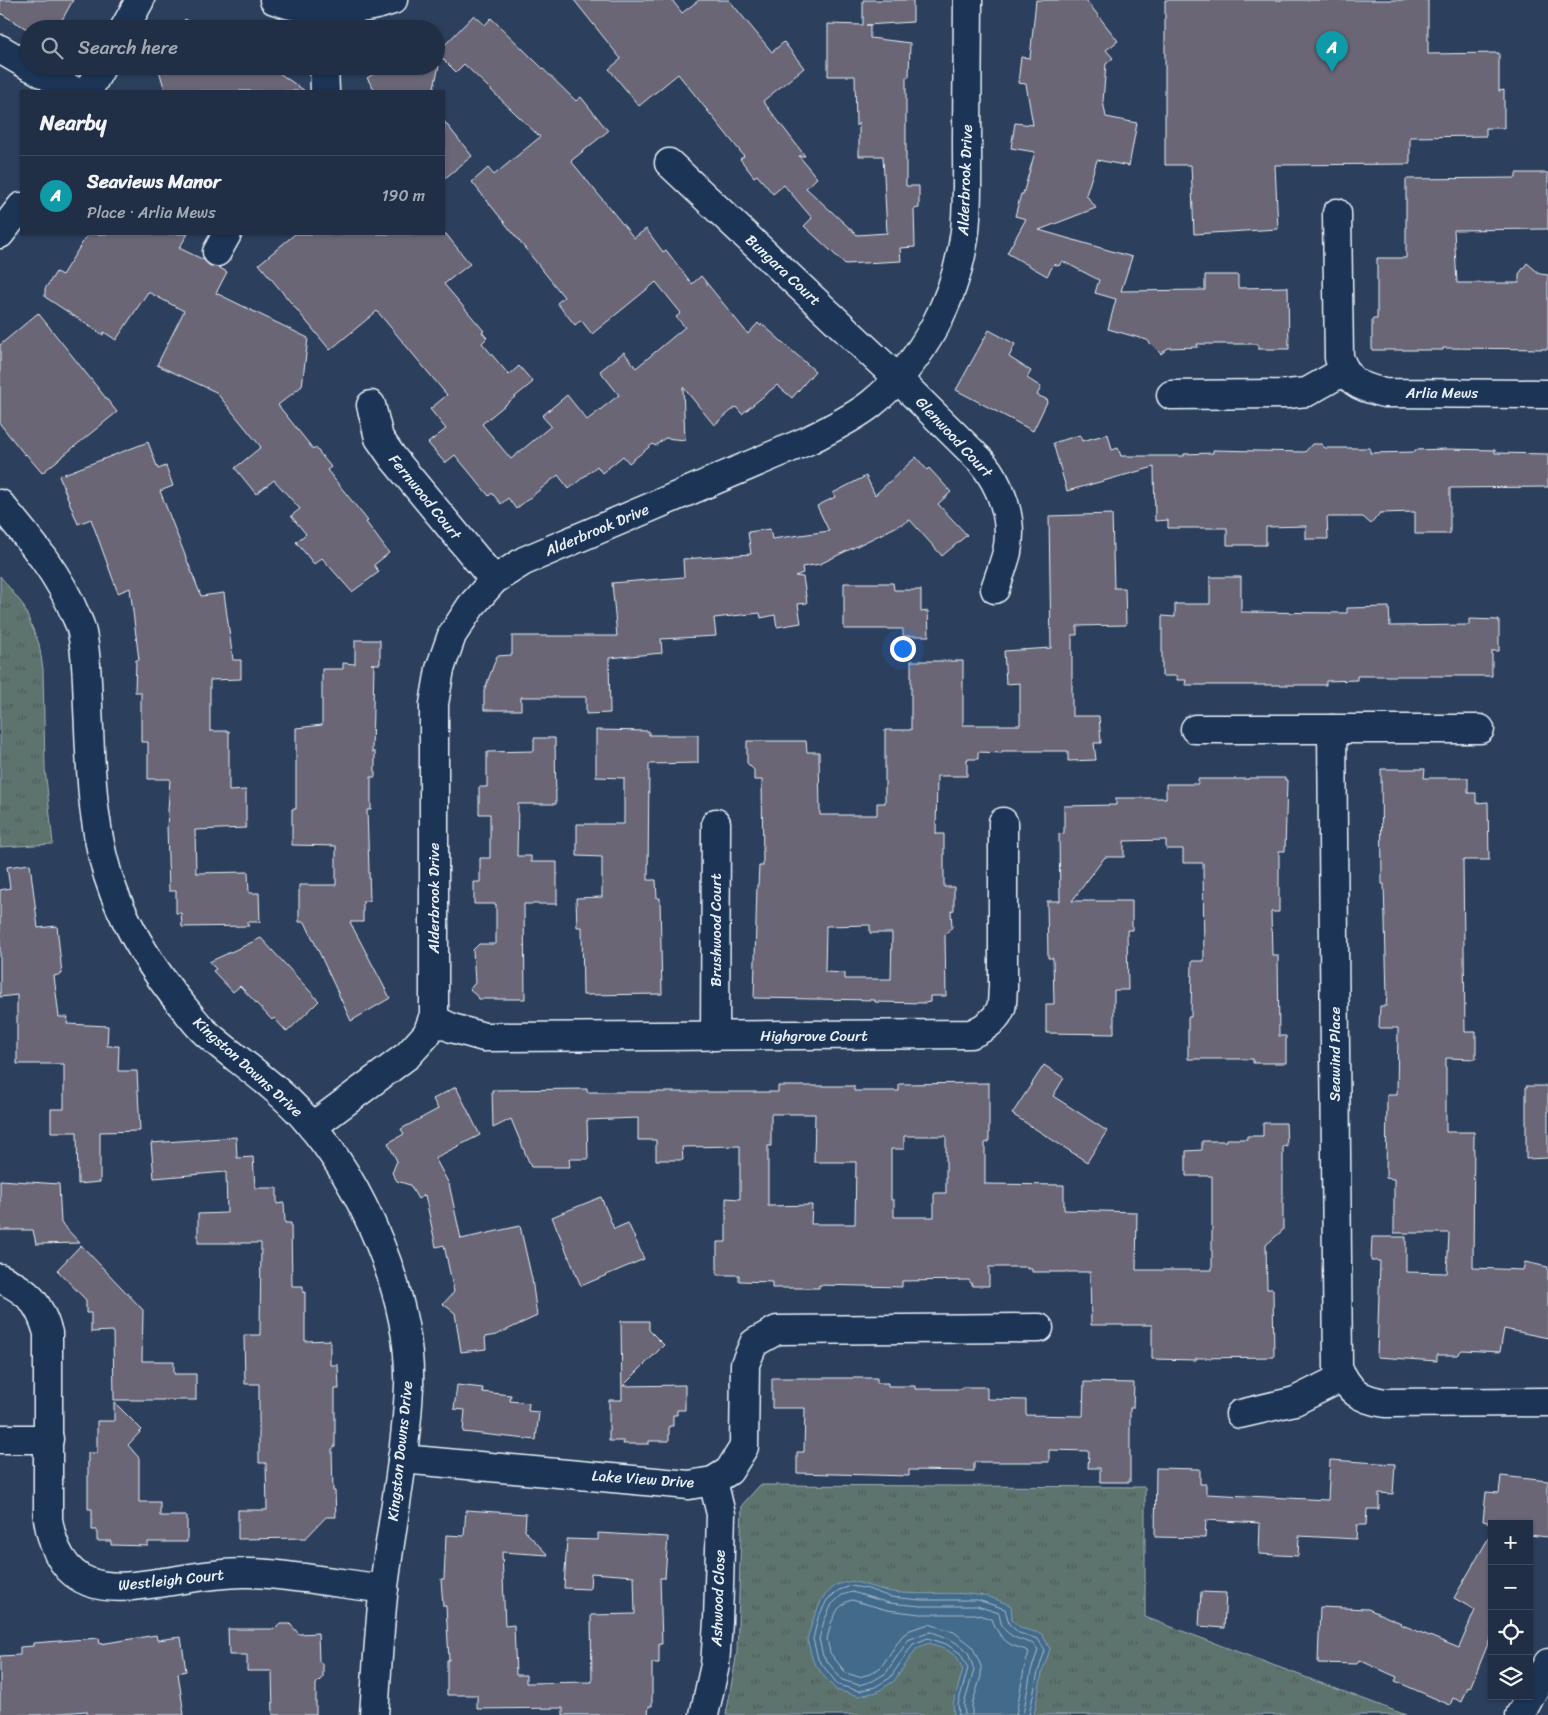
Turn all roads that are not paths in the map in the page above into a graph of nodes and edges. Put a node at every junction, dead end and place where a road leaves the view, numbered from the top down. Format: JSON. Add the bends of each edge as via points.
{"nodes":[{"id":1,"x":140,"y":0,"type":"edge"},
{"id":2,"x":274,"y":0,"type":"edge"},
{"id":3,"x":393,"y":0,"type":"edge"},
{"id":4,"x":968,"y":0,"type":"edge"},
{"id":5,"x":327,"y":19,"type":"edge"},
{"id":6,"x":129,"y":20,"type":"edge"},
{"id":7,"x":0,"y":49,"type":"edge"},
{"id":8,"x":20,"y":61,"type":"edge"},
{"id":9,"x":45,"y":75,"type":"edge"},
{"id":10,"x":97,"y":75,"type":"edge"},
{"id":11,"x":324,"y":75,"type":"edge"},
{"id":12,"x":72,"y":90,"type":"edge"},
{"id":13,"x":89,"y":90,"type":"edge"},
{"id":14,"x":325,"y":90,"type":"edge"},
{"id":15,"x":669,"y":163,"type":"dead end"},
{"id":16,"x":20,"y":208,"type":"edge"},
{"id":17,"x":1337,"y":213,"type":"dead end"},
{"id":18,"x":0,"y":234,"type":"edge"},
{"id":19,"x":1344,"y":370,"type":"junction"},
{"id":20,"x":897,"y":378,"type":"junction"},
{"id":21,"x":1548,"y":394,"type":"edge"},
{"id":22,"x":1171,"y":395,"type":"dead end"},
{"id":23,"x":371,"y":405,"type":"dead end"},
{"id":24,"x":0,"y":504,"type":"edge"},
{"id":25,"x":494,"y":580,"type":"junction"},
{"id":26,"x":995,"y":589,"type":"dead end"},
{"id":27,"x":1195,"y":729,"type":"dead end"},
{"id":28,"x":1332,"y":729,"type":"junction"},
{"id":29,"x":1480,"y":729,"type":"dead end"},
{"id":30,"x":1003,"y":822,"type":"dead end"},
{"id":31,"x":716,"y":823,"type":"dead end"},
{"id":32,"x":433,"y":1020,"type":"junction"},
{"id":33,"x":715,"y":1036,"type":"junction"},
{"id":34,"x":312,"y":1127,"type":"junction"},
{"id":35,"x":0,"y":1278,"type":"edge"},
{"id":36,"x":1039,"y":1328,"type":"dead end"},
{"id":37,"x":1342,"y":1377,"type":"junction"},
{"id":38,"x":1548,"y":1402,"type":"edge"},
{"id":39,"x":1240,"y":1414,"type":"dead end"},
{"id":40,"x":0,"y":1439,"type":"edge"},
{"id":41,"x":49,"y":1439,"type":"junction"},
{"id":42,"x":402,"y":1459,"type":"junction"},
{"id":43,"x":713,"y":1481,"type":"junction"},
{"id":44,"x":384,"y":1589,"type":"junction"},
{"id":45,"x":1548,"y":1663,"type":"edge"},
{"id":46,"x":374,"y":1715,"type":"edge"},
{"id":47,"x":704,"y":1715,"type":"edge"},
{"id":48,"x":1520,"y":1715,"type":"edge"}],
"edges":[{"from":1,"to":6,"type":"street"},
{"from":2,"to":5,"type":"street"},
{"from":3,"to":5,"type":"street"},
{"from":4,"to":20,"type":"street","name":"Alderbrook Drive","via":[[965,232],[956,274],[942,313],[923,347]]},
{"from":7,"to":8,"type":"street"},
{"from":9,"to":12,"type":"street"},
{"from":10,"to":13,"type":"street"},
{"from":11,"to":14,"type":"street"},
{"from":15,"to":20,"type":"street","name":"Bungara Court"},
{"from":16,"to":18,"type":"street"},
{"from":17,"to":19,"type":"street","via":[[1339,358]]},
{"from":19,"to":21,"type":"street","name":"Arlia Mews","via":[[1358,385],[1384,393]]},
{"from":19,"to":22,"type":"street","via":[[1307,392]]},
{"from":20,"to":25,"type":"street","name":"Alderbrook Drive","via":[[871,403],[833,428],[524,561]]},
{"from":20,"to":26,"type":"street","name":"Glenwood Court","via":[[981,461],[998,487],[1007,514],[1008,536],[1007,551]]},
{"from":23,"to":25,"type":"street","name":"Fernwood Court","via":[[380,438],[393,458]]},
{"from":24,"to":34,"type":"street","name":"Kingston Downs Drive","via":[[45,558],[67,594],[82,631],[87,669],[92,790],[110,881],[126,921],[147,957],[204,1031],[288,1099]]},
{"from":25,"to":32,"type":"street","name":"Alderbrook Drive","via":[[470,606],[452,635],[440,669],[434,704]]},
{"from":27,"to":28,"type":"street"},
{"from":28,"to":29,"type":"street"},
{"from":28,"to":37,"type":"street","name":"Seawind Place","via":[[1337,1351]]},
{"from":30,"to":33,"type":"street","name":"Highgrove Court","via":[[1003,988],[1001,1008],[983,1029],[971,1034]]},
{"from":31,"to":33,"type":"street","name":"Brushwood Court"},
{"from":32,"to":33,"type":"street","name":"Highgrove Court","via":[[484,1037]]},
{"from":32,"to":34,"type":"street","name":"Alderbrook Drive","via":[[427,1034],[408,1056]]},
{"from":34,"to":42,"type":"street","name":"Kingston Downs Drive","via":[[350,1183],[377,1233],[402,1314],[409,1385]]},
{"from":35,"to":41,"type":"street","name":"Westleigh Court","via":[[19,1287],[43,1315],[48,1333]]},
{"from":36,"to":43,"type":"street","name":"Lake View Drive","via":[[777,1330],[754,1343],[745,1364],[744,1447],[729,1471]]},
{"from":37,"to":38,"type":"street","via":[[1356,1394],[1385,1403]]},
{"from":37,"to":39,"type":"street","via":[[1295,1401]]},
{"from":40,"to":41,"type":"street"},
{"from":41,"to":44,"type":"street","name":"Westleigh Court","via":[[48,1518],[51,1538],[59,1556],[72,1572],[89,1582],[114,1587],[135,1586],[247,1573]]},
{"from":42,"to":43,"type":"street","name":"Lake View Drive","via":[[689,1485]]},
{"from":42,"to":44,"type":"street","name":"Kingston Downs Drive"},
{"from":43,"to":47,"type":"street","name":"Ashwood Close","via":[[721,1514],[718,1622],[715,1665]]},
{"from":44,"to":46,"type":"street","name":"Kingston Downs Drive"},
{"from":45,"to":48,"type":"street"}]}
